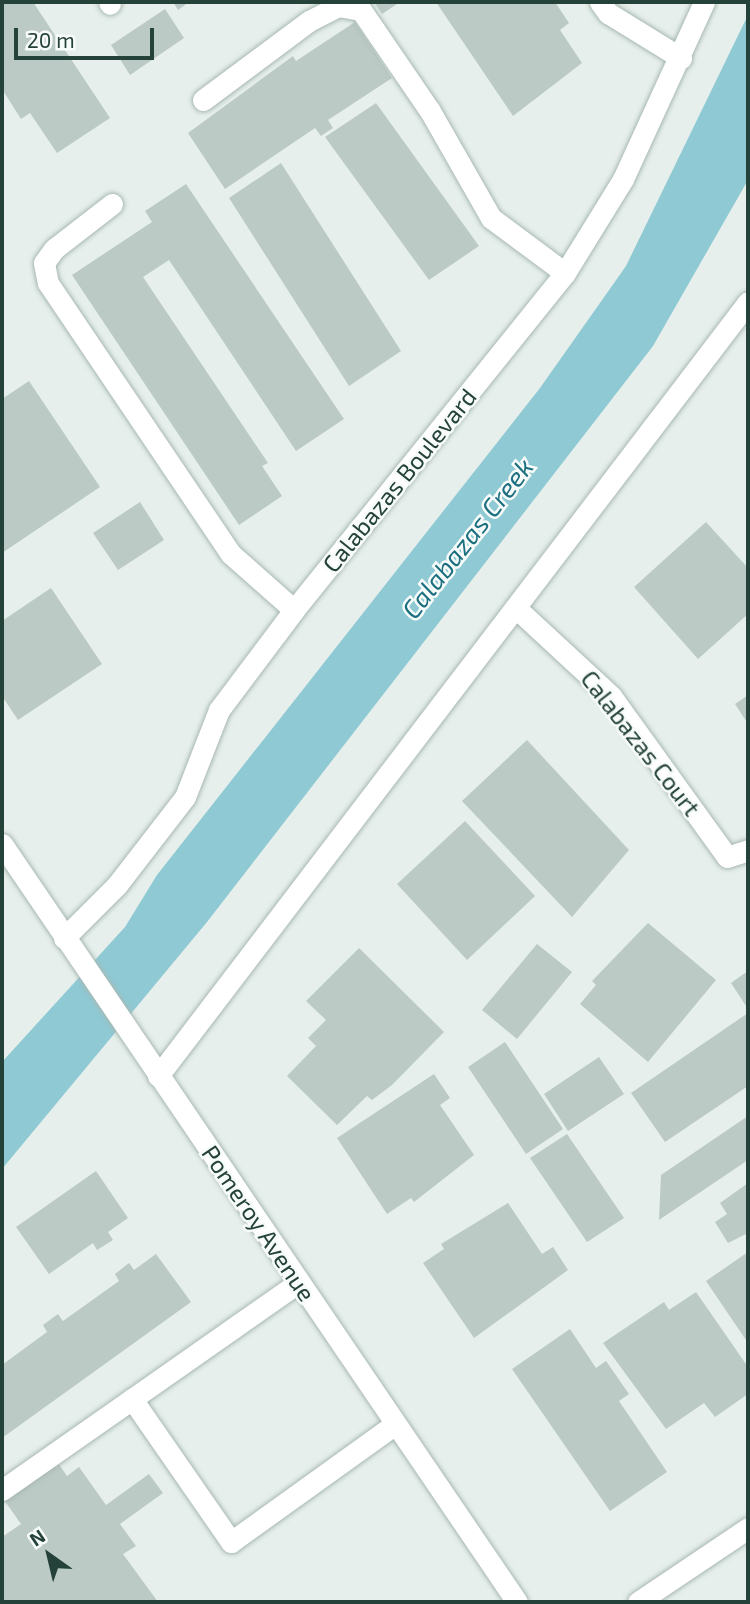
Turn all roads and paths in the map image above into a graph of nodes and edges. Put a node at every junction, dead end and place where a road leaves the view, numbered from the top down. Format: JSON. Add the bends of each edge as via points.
{"nodes":[{"id":1,"x":600,"y":2,"type":"edge"},
{"id":2,"x":704,"y":2,"type":"edge"},
{"id":3,"x":681,"y":58,"type":"junction"},
{"id":4,"x":203,"y":100,"type":"dead end"},
{"id":5,"x":111,"y":204,"type":"dead end"},
{"id":6,"x":565,"y":273,"type":"junction"},
{"id":7,"x":748,"y":303,"type":"edge"},
{"id":8,"x":516,"y":608,"type":"junction"},
{"id":9,"x":294,"y":610,"type":"junction"},
{"id":10,"x":2,"y":844,"type":"edge"},
{"id":11,"x":748,"y":850,"type":"edge"},
{"id":12,"x":64,"y":938,"type":"junction"},
{"id":13,"x":153,"y":1068,"type":"junction"},
{"id":14,"x":299,"y":1282,"type":"junction"},
{"id":15,"x":132,"y":1399,"type":"junction"},
{"id":16,"x":395,"y":1424,"type":"junction"},
{"id":17,"x":2,"y":1490,"type":"edge"},
{"id":18,"x":748,"y":1528,"type":"edge"},
{"id":19,"x":517,"y":1602,"type":"edge"},
{"id":20,"x":638,"y":1602,"type":"edge"}],
"edges":[{"from":1,"to":3,"type":"street","via":[[608,13]]},
{"from":2,"to":3,"type":"street","name":"Calabazas Boulevard"},
{"from":3,"to":6,"type":"street","name":"Calabazas Boulevard","via":[[623,179]]},
{"from":4,"to":6,"type":"street","via":[[309,21],[338,6],[361,10],[430,111],[491,218]]},
{"from":5,"to":9,"type":"street","via":[[54,249],[44,263],[48,283],[231,554]]},
{"from":6,"to":9,"type":"street","name":"Calabazas Boulevard"},
{"from":7,"to":8,"type":"street"},
{"from":8,"to":11,"type":"street","name":"Calabazas Court","via":[[611,696],[727,857]]},
{"from":8,"to":13,"type":"street"},
{"from":9,"to":12,"type":"street","name":"Calabazas Boulevard","via":[[219,710],[185,797],[117,884]]},
{"from":10,"to":12,"type":"street","name":"Pomeroy Avenue"},
{"from":12,"to":13,"type":"street","name":"Pomeroy Avenue"},
{"from":13,"to":14,"type":"street","name":"Pomeroy Avenue"},
{"from":14,"to":15,"type":"street"},
{"from":14,"to":16,"type":"street","name":"Pomeroy Avenue"},
{"from":15,"to":16,"type":"street","via":[[231,1542]]},
{"from":15,"to":17,"type":"street"},
{"from":16,"to":19,"type":"street","name":"Pomeroy Avenue"},
{"from":18,"to":20,"type":"street"}]}
